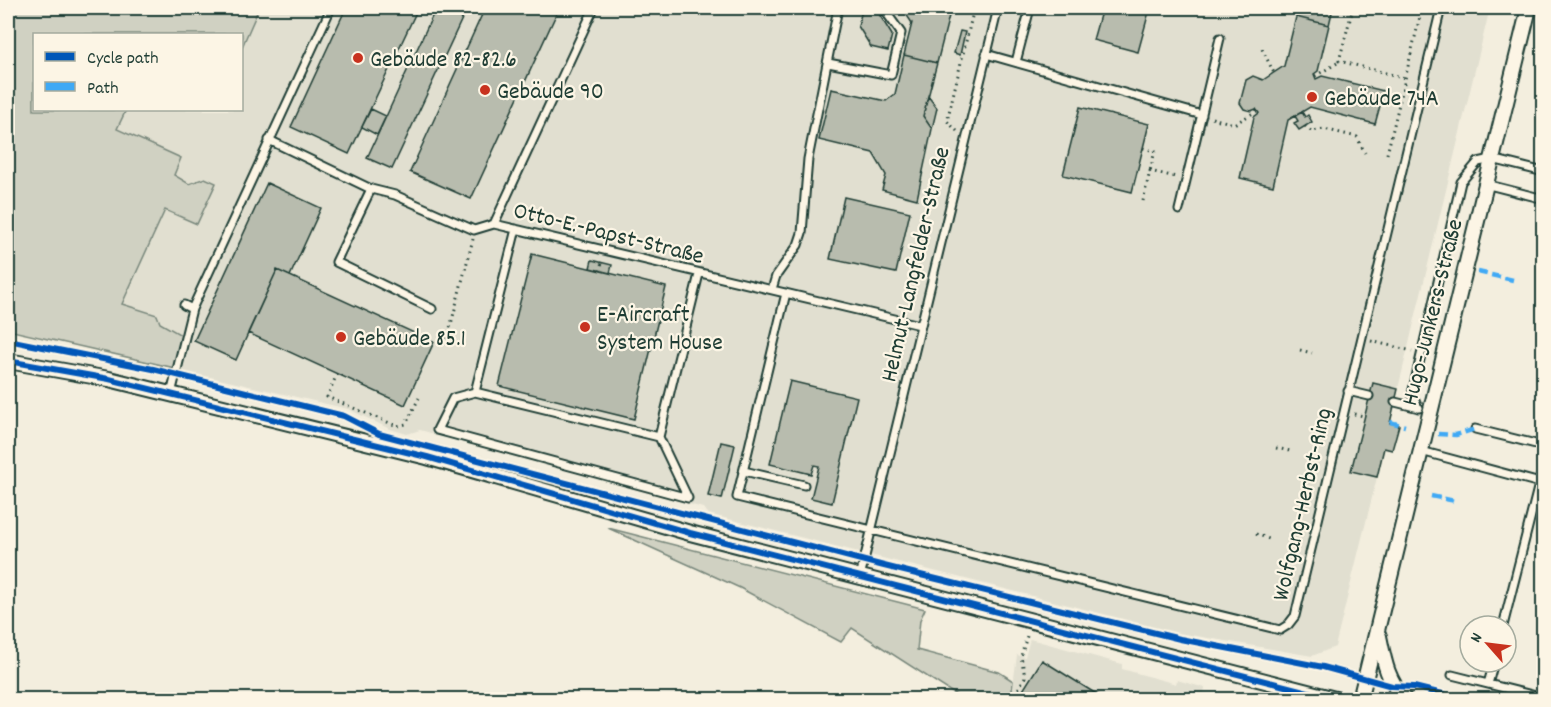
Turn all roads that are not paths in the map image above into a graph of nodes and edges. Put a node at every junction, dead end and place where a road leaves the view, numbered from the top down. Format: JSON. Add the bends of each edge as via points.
{"nodes":[{"id":1,"x":331,"y":8,"type":"edge"},
{"id":2,"x":594,"y":8,"type":"edge"},
{"id":3,"x":838,"y":8,"type":"edge"},
{"id":4,"x":883,"y":8,"type":"edge"},
{"id":5,"x":998,"y":8,"type":"edge"},
{"id":6,"x":1030,"y":8,"type":"edge"},
{"id":7,"x":1441,"y":8,"type":"edge"},
{"id":8,"x":1529,"y":8,"type":"edge"},
{"id":9,"x":1220,"y":38,"type":"dead end"},
{"id":10,"x":986,"y":54,"type":"junction"},
{"id":11,"x":1016,"y":62,"type":"junction"},
{"id":12,"x":828,"y":63,"type":"junction"},
{"id":13,"x":1202,"y":115,"type":"junction"},
{"id":14,"x":269,"y":140,"type":"junction"},
{"id":15,"x":1492,"y":159,"type":"junction"},
{"id":16,"x":1544,"y":172,"type":"edge"},
{"id":17,"x":1485,"y":184,"type":"junction"},
{"id":18,"x":371,"y":189,"type":"junction"},
{"id":19,"x":1544,"y":199,"type":"edge"},
{"id":20,"x":1179,"y":210,"type":"dead end"},
{"id":21,"x":494,"y":224,"type":"junction"},
{"id":22,"x":516,"y":229,"type":"junction"},
{"id":23,"x":699,"y":274,"type":"junction"},
{"id":24,"x":772,"y":290,"type":"junction"},
{"id":25,"x":786,"y":293,"type":"junction"},
{"id":26,"x":184,"y":305,"type":"dead end"},
{"id":27,"x":192,"y":309,"type":"junction"},
{"id":28,"x":432,"y":309,"type":"dead end"},
{"id":29,"x":920,"y":325,"type":"junction"},
{"id":30,"x":8,"y":361,"type":"edge"},
{"id":31,"x":1348,"y":391,"type":"junction"},
{"id":32,"x":475,"y":392,"type":"junction"},
{"id":33,"x":171,"y":395,"type":"junction"},
{"id":34,"x":1369,"y":396,"type":"dead end"},
{"id":35,"x":1395,"y":402,"type":"dead end"},
{"id":36,"x":1424,"y":410,"type":"junction"},
{"id":37,"x":1475,"y":429,"type":"dead end"},
{"id":38,"x":659,"y":437,"type":"junction"},
{"id":39,"x":1544,"y":446,"type":"edge"},
{"id":40,"x":1421,"y":451,"type":"junction"},
{"id":41,"x":1544,"y":464,"type":"edge"},
{"id":42,"x":744,"y":471,"type":"junction"},
{"id":43,"x":1541,"y":483,"type":"edge"},
{"id":44,"x":804,"y":485,"type":"dead end"},
{"id":45,"x":871,"y":530,"type":"junction"},
{"id":46,"x":860,"y":577,"type":"junction"},
{"id":47,"x":1506,"y":614,"type":"edge"},
{"id":48,"x":1378,"y":628,"type":"junction"},
{"id":49,"x":1491,"y":674,"type":"edge"},
{"id":50,"x":1452,"y":675,"type":"dead end"},
{"id":51,"x":1488,"y":684,"type":"junction"},
{"id":52,"x":1544,"y":698,"type":"edge"},
{"id":53,"x":1339,"y":699,"type":"edge"},
{"id":54,"x":1360,"y":699,"type":"edge"},
{"id":55,"x":1405,"y":699,"type":"edge"}],
"edges":[{"from":1,"to":14,"type":"lane"},
{"from":2,"to":21,"type":"lane"},
{"from":3,"to":12,"type":"lane"},
{"from":4,"to":12,"type":"lane","via":[[901,33],[891,75]]},
{"from":5,"to":10,"type":"lane","name":"Helmut-Langfelder-Straße"},
{"from":6,"to":11,"type":"lane"},
{"from":7,"to":31,"type":"lane","name":"Wolfgang-Herbst-Ring"},
{"from":8,"to":15,"type":"street","name":"Hugo-Junkers-Straße"},
{"from":9,"to":13,"type":"lane"},
{"from":10,"to":11,"type":"lane"},
{"from":10,"to":29,"type":"lane","name":"Helmut-Langfelder-Straße"},
{"from":11,"to":13,"type":"lane"},
{"from":12,"to":24,"type":"lane","via":[[808,159],[802,233]]},
{"from":13,"to":20,"type":"lane"},
{"from":14,"to":18,"type":"lane"},
{"from":14,"to":27,"type":"lane"},
{"from":15,"to":16,"type":"lane"},
{"from":15,"to":17,"type":"street","name":"Hugo-Junkers-Straße"},
{"from":15,"to":36,"type":"lane","via":[[1479,162],[1461,182],[1412,394]]},
{"from":17,"to":19,"type":"lane"},
{"from":17,"to":36,"type":"street","name":"Hugo-Junkers-Straße"},
{"from":18,"to":21,"type":"lane","name":"Otto-E.-Papst-Straße","via":[[395,195],[474,230]]},
{"from":18,"to":28,"type":"lane","via":[[336,262]]},
{"from":21,"to":22,"type":"lane","name":"Otto-E.-Papst-Straße"},
{"from":22,"to":23,"type":"lane","name":"Otto-E.-Papst-Straße"},
{"from":22,"to":32,"type":"lane"},
{"from":23,"to":24,"type":"lane","name":"Otto-E.-Papst-Straße"},
{"from":23,"to":38,"type":"lane"},
{"from":24,"to":25,"type":"lane","name":"Otto-E.-Papst-Straße"},
{"from":25,"to":29,"type":"lane","name":"Otto-E.-Papst-Straße"},
{"from":25,"to":42,"type":"lane"},
{"from":26,"to":27,"type":"lane"},
{"from":27,"to":33,"type":"lane"},
{"from":29,"to":45,"type":"lane","name":"Helmut-Langfelder-Straße"},
{"from":30,"to":33,"type":"street","via":[[109,379]]},
{"from":31,"to":34,"type":"lane"},
{"from":31,"to":45,"type":"lane","name":"Wolfgang-Herbst-Ring","via":[[1295,616],[1280,630]]},
{"from":32,"to":38,"type":"lane"},
{"from":32,"to":38,"type":"lane","via":[[453,399],[437,430],[688,498]]},
{"from":33,"to":46,"type":"street","via":[[427,457],[690,533]]},
{"from":35,"to":36,"type":"lane"},
{"from":36,"to":40,"type":"street","name":"Hugo-Junkers-Straße"},
{"from":37,"to":39,"type":"lane"},
{"from":40,"to":43,"type":"lane"},
{"from":40,"to":48,"type":"street","name":"Hugo-Junkers-Straße"},
{"from":41,"to":43,"type":"lane"},
{"from":42,"to":44,"type":"lane"},
{"from":42,"to":45,"type":"lane","via":[[737,497]]},
{"from":43,"to":47,"type":"lane"},
{"from":45,"to":46,"type":"lane","name":"Helmut-Langfelder-Straße"},
{"from":46,"to":53,"type":"street"},
{"from":48,"to":54,"type":"street","name":"Hugo-Junkers-Straße"},
{"from":48,"to":55,"type":"street","name":"Hugo-Junkers-Straße","via":[[1392,686]]},
{"from":49,"to":51,"type":"lane"},
{"from":50,"to":51,"type":"lane"},
{"from":51,"to":52,"type":"lane"}]}
